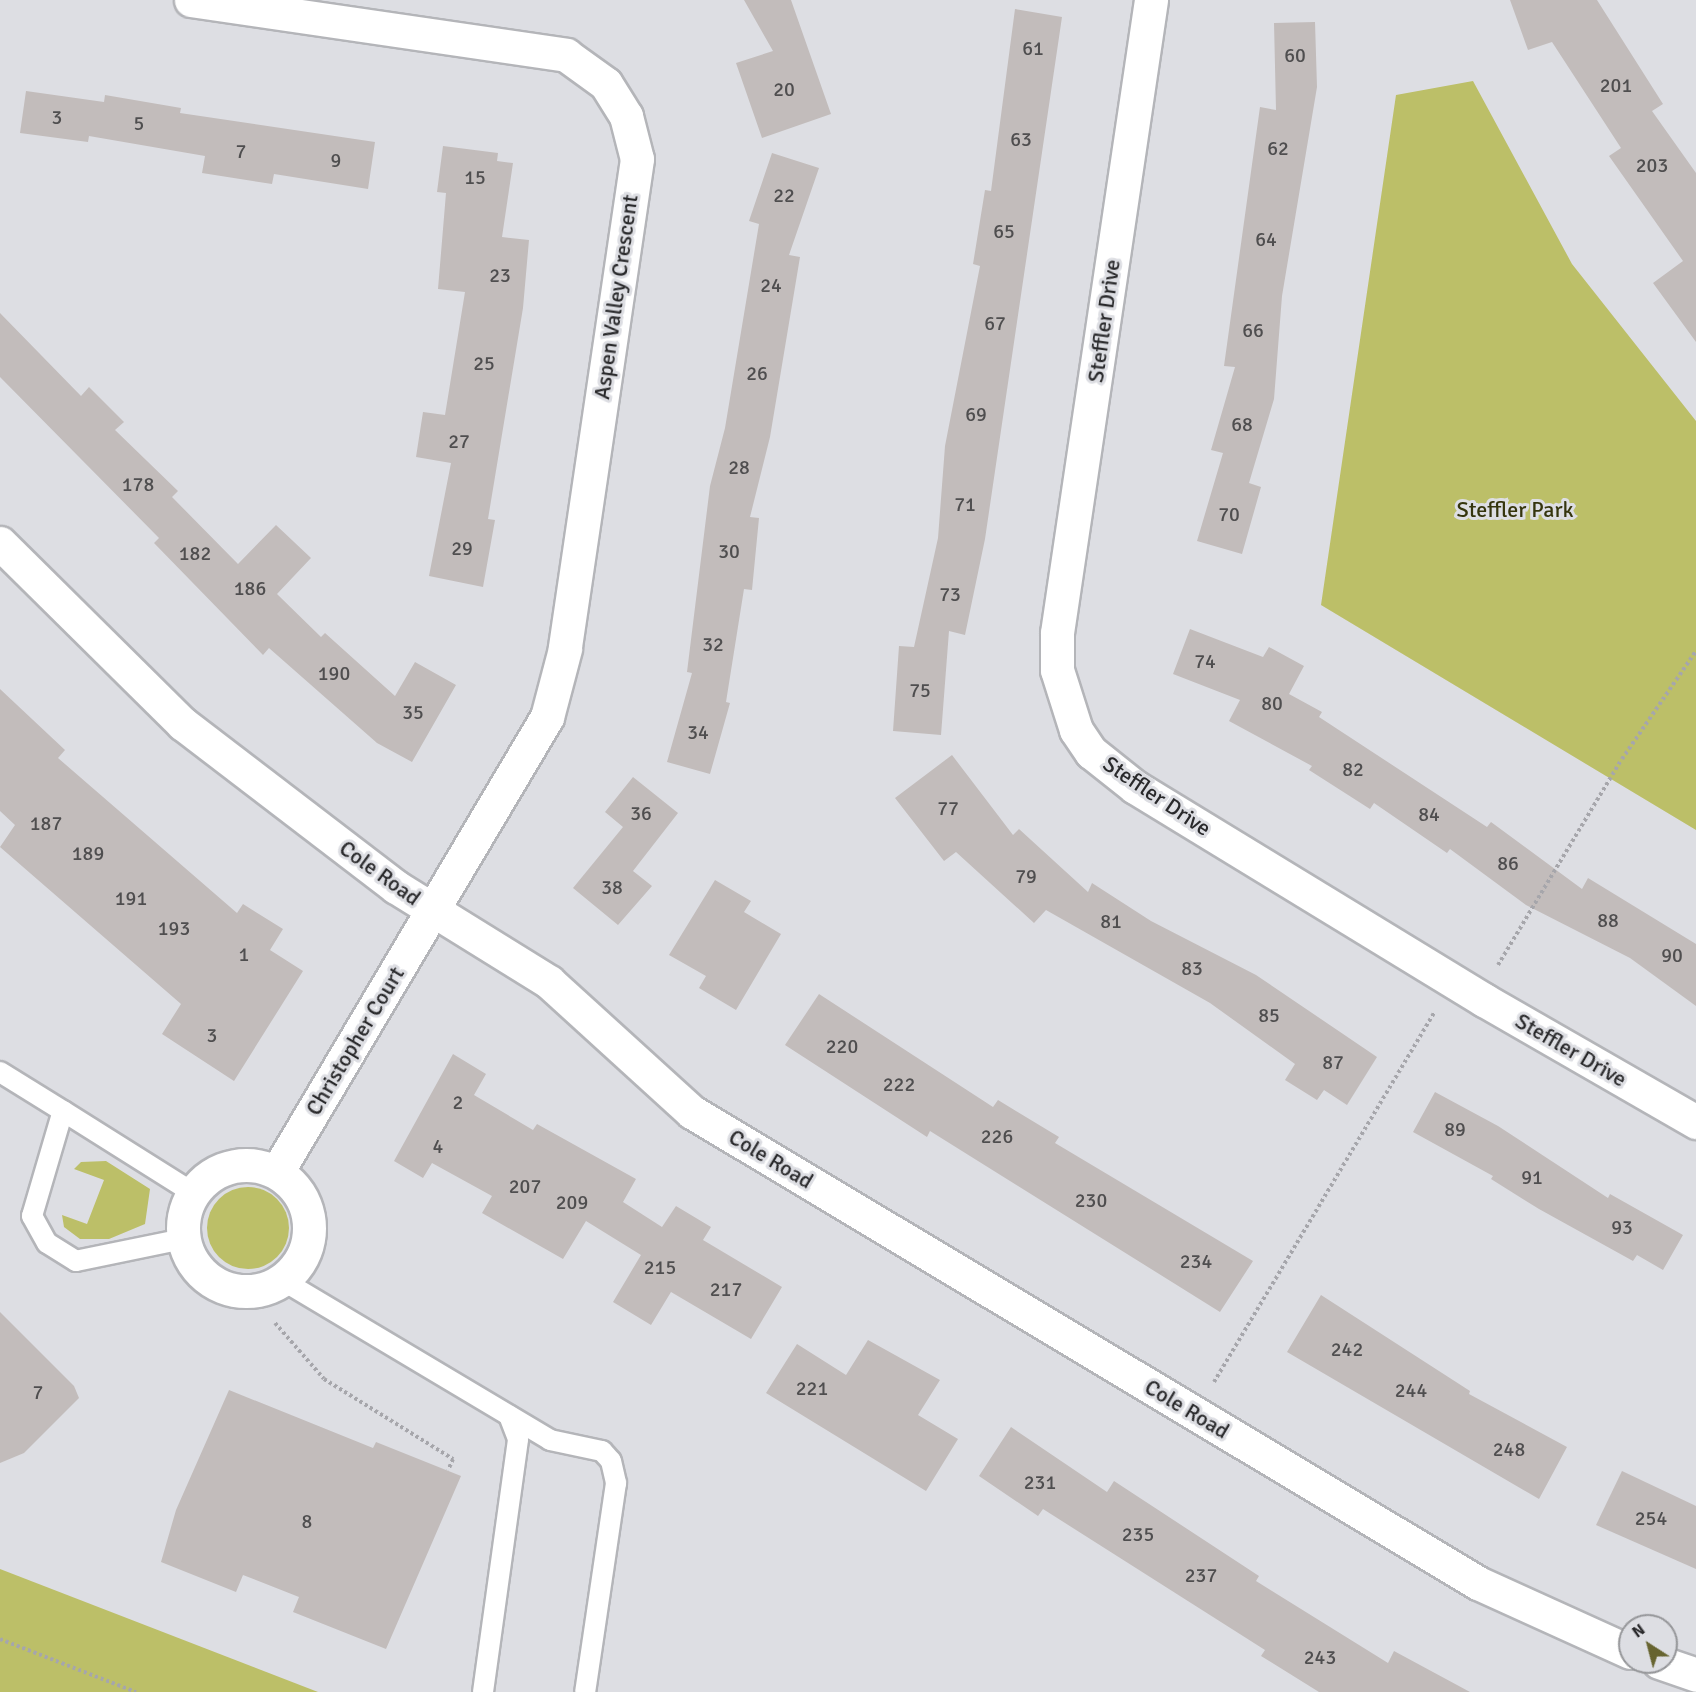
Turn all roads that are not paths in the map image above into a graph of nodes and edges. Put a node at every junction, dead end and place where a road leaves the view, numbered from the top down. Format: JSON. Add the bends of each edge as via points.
{"nodes":[{"id":1,"x":191,"y":0,"type":"edge"},
{"id":2,"x":1151,"y":0,"type":"edge"},
{"id":3,"x":0,"y":543,"type":"edge"},
{"id":4,"x":434,"y":911,"type":"junction"},
{"id":5,"x":0,"y":1072,"type":"edge"},
{"id":6,"x":63,"y":1111,"type":"junction"},
{"id":7,"x":1696,"y":1122,"type":"edge"},
{"id":8,"x":277,"y":1172,"type":"junction"},
{"id":9,"x":193,"y":1193,"type":"junction"},
{"id":10,"x":183,"y":1239,"type":"junction"},
{"id":11,"x":282,"y":1280,"type":"junction"},
{"id":12,"x":509,"y":1416,"type":"junction"},
{"id":13,"x":1618,"y":1647,"type":"edge"},
{"id":14,"x":1678,"y":1669,"type":"edge"},
{"id":15,"x":1696,"y":1675,"type":"edge"},
{"id":16,"x":483,"y":1692,"type":"edge"},
{"id":17,"x":585,"y":1692,"type":"edge"}],
"edges":[{"from":1,"to":4,"type":"street","name":"Aspen Valley Crescent","via":[[566,55],[606,84],[633,137],[636,159],[558,683],[547,717]]},
{"from":2,"to":7,"type":"street","name":"Steffler Drive","via":[[1058,633],[1057,670],[1064,704],[1091,752],[1135,787],[1466,989]]},
{"from":3,"to":4,"type":"street","name":"Cole Road","via":[[183,724]]},
{"from":4,"to":8,"type":"street","name":"Christopher Court"},
{"from":4,"to":13,"type":"street","name":"Cole Road","via":[[549,982],[692,1112],[1478,1583]]},
{"from":5,"to":6,"type":"lane"},
{"from":6,"to":9,"type":"lane"},
{"from":6,"to":10,"type":"lane","via":[[32,1216],[46,1243],[76,1261]]},
{"from":8,"to":9,"type":"street","via":[[242,1165],[223,1169]]},
{"from":8,"to":11,"type":"street","via":[[294,1186],[310,1222],[301,1260]]},
{"from":9,"to":10,"type":"street","via":[[182,1223]]},
{"from":10,"to":11,"type":"street","via":[[188,1257],[215,1285],[254,1292]]},
{"from":11,"to":12,"type":"lane"},
{"from":12,"to":16,"type":"lane","via":[[518,1438]]},
{"from":12,"to":17,"type":"lane","via":[[550,1440],[602,1452],[615,1471]]},
{"from":14,"to":15,"type":"street"}]}
